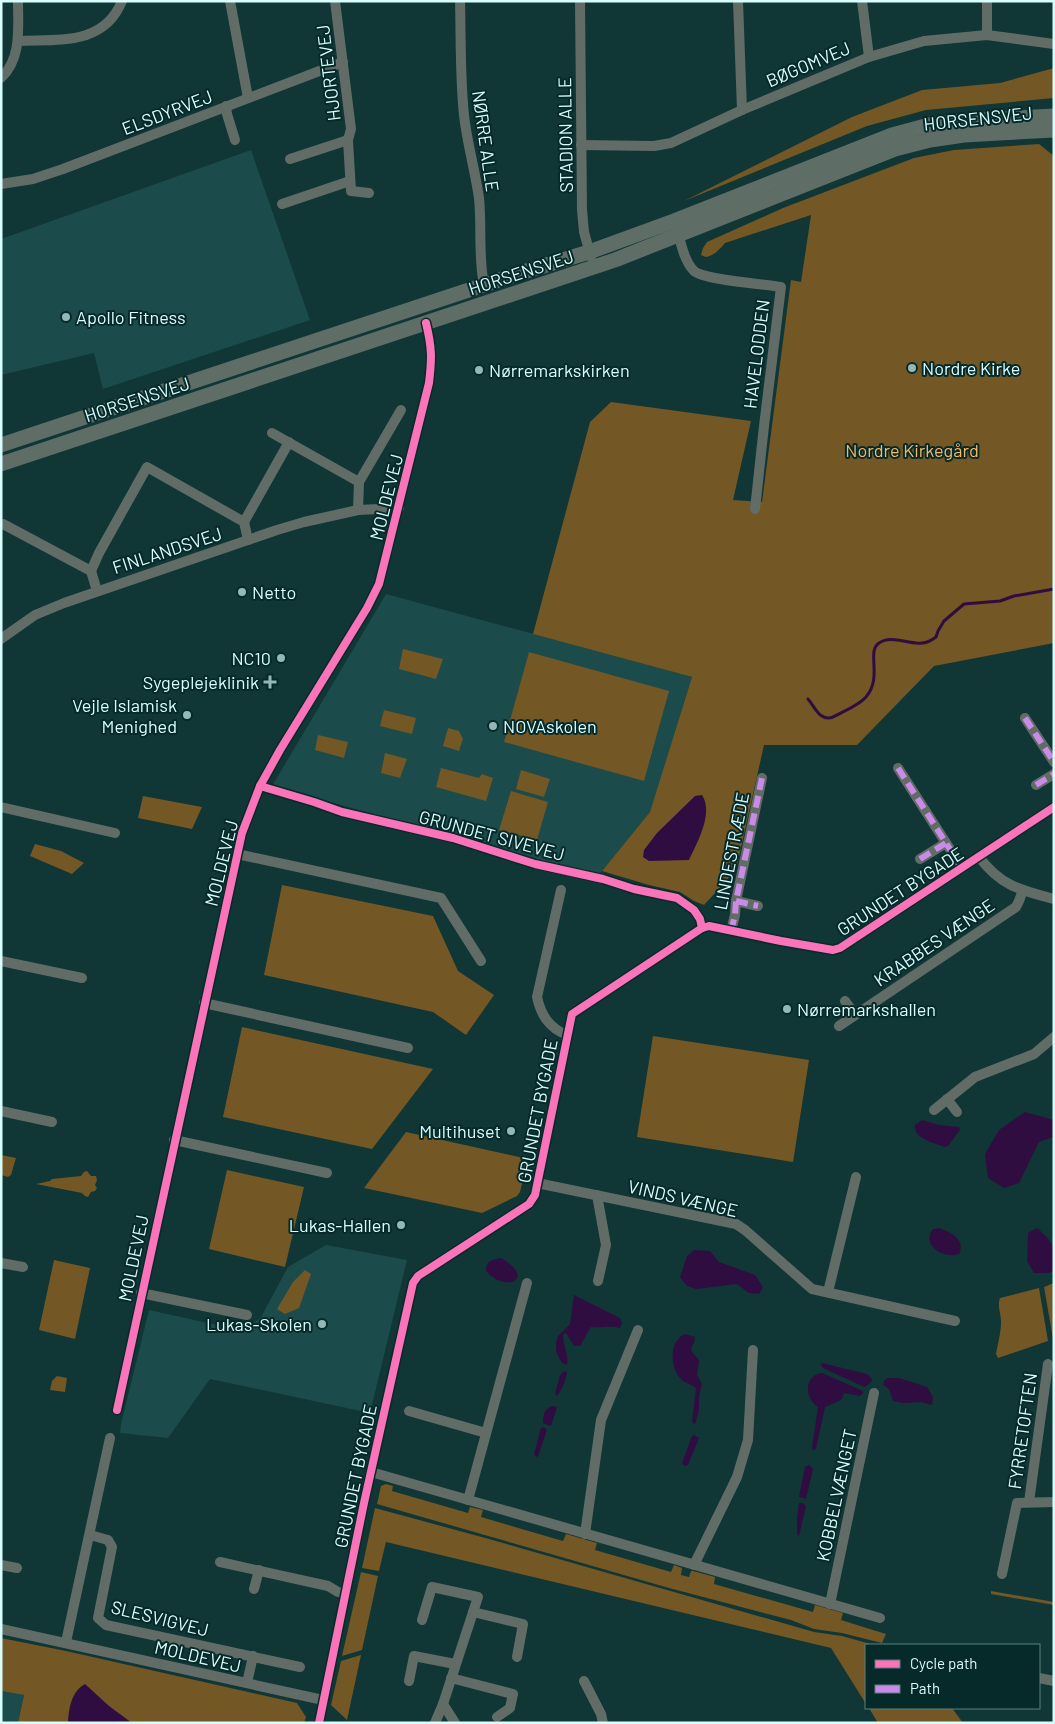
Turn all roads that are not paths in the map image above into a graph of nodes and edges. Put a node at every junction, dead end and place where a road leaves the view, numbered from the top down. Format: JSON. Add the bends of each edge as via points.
{"nodes":[{"id":1,"x":18,"y":1,"type":"edge"},
{"id":2,"x":122,"y":1,"type":"edge"},
{"id":3,"x":230,"y":1,"type":"edge"},
{"id":4,"x":336,"y":1,"type":"edge"},
{"id":5,"x":460,"y":1,"type":"edge"},
{"id":6,"x":580,"y":1,"type":"edge"},
{"id":7,"x":738,"y":1,"type":"edge"},
{"id":8,"x":862,"y":1,"type":"edge"},
{"id":9,"x":987,"y":1,"type":"edge"},
{"id":10,"x":987,"y":35,"type":"junction"},
{"id":11,"x":18,"y":41,"type":"junction"},
{"id":12,"x":1054,"y":44,"type":"edge"},
{"id":13,"x":870,"y":56,"type":"junction"},
{"id":14,"x":343,"y":62,"type":"junction"},
{"id":15,"x":1,"y":78,"type":"edge"},
{"id":16,"x":248,"y":98,"type":"junction"},
{"id":17,"x":226,"y":106,"type":"junction"},
{"id":18,"x":742,"y":110,"type":"junction"},
{"id":19,"x":1054,"y":116,"type":"edge"},
{"id":20,"x":1054,"y":130,"type":"edge"},
{"id":21,"x":236,"y":140,"type":"dead end"},
{"id":22,"x":348,"y":140,"type":"junction"},
{"id":23,"x":581,"y":146,"type":"junction"},
{"id":24,"x":290,"y":159,"type":"dead end"},
{"id":25,"x":350,"y":181,"type":"junction"},
{"id":26,"x":1,"y":184,"type":"edge"},
{"id":27,"x":369,"y":193,"type":"dead end"},
{"id":28,"x":282,"y":204,"type":"dead end"},
{"id":29,"x":674,"y":221,"type":"junction"},
{"id":30,"x":679,"y":236,"type":"junction"},
{"id":31,"x":589,"y":252,"type":"junction"},
{"id":32,"x":595,"y":267,"type":"junction"},
{"id":33,"x":520,"y":273,"type":"junction"},
{"id":34,"x":484,"y":285,"type":"junction"},
{"id":35,"x":426,"y":323,"type":"junction"},
{"id":36,"x":244,"y":365,"type":"junction"},
{"id":37,"x":401,"y":410,"type":"dead end"},
{"id":38,"x":62,"y":425,"type":"junction"},
{"id":39,"x":272,"y":433,"type":"dead end"},
{"id":40,"x":289,"y":442,"type":"junction"},
{"id":41,"x":1,"y":444,"type":"edge"},
{"id":42,"x":1,"y":453,"type":"edge"},
{"id":43,"x":1,"y":464,"type":"edge"},
{"id":44,"x":359,"y":482,"type":"junction"},
{"id":45,"x":399,"y":508,"type":"junction"},
{"id":46,"x":756,"y":509,"type":"dead end"},
{"id":47,"x":358,"y":510,"type":"junction"},
{"id":48,"x":244,"y":522,"type":"junction"},
{"id":49,"x":3,"y":524,"type":"dead end"},
{"id":50,"x":248,"y":540,"type":"junction"},
{"id":51,"x":91,"y":571,"type":"junction"},
{"id":52,"x":97,"y":590,"type":"junction"},
{"id":53,"x":1,"y":639,"type":"edge"},
{"id":54,"x":1026,"y":718,"type":"dead end"},
{"id":55,"x":1054,"y":762,"type":"edge"},
{"id":56,"x":898,"y":768,"type":"dead end"},
{"id":57,"x":1054,"y":774,"type":"edge"},
{"id":58,"x":762,"y":778,"type":"dead end"},
{"id":59,"x":1036,"y":785,"type":"dead end"},
{"id":60,"x":260,"y":786,"type":"junction"},
{"id":61,"x":1,"y":807,"type":"edge"},
{"id":62,"x":1054,"y":807,"type":"edge"},
{"id":63,"x":115,"y":833,"type":"dead end"},
{"id":64,"x":946,"y":843,"type":"junction"},
{"id":65,"x":237,"y":854,"type":"junction"},
{"id":66,"x":979,"y":857,"type":"junction"},
{"id":67,"x":920,"y":859,"type":"dead end"},
{"id":68,"x":962,"y":868,"type":"junction"},
{"id":69,"x":561,"y":890,"type":"dead end"},
{"id":70,"x":1023,"y":890,"type":"junction"},
{"id":71,"x":1054,"y":899,"type":"edge"},
{"id":72,"x":736,"y":901,"type":"junction"},
{"id":73,"x":758,"y":906,"type":"dead end"},
{"id":74,"x":702,"y":928,"type":"junction"},
{"id":75,"x":731,"y":931,"type":"junction"},
{"id":76,"x":1,"y":960,"type":"edge"},
{"id":77,"x":480,"y":961,"type":"dead end"},
{"id":78,"x":82,"y":978,"type":"dead end"},
{"id":79,"x":845,"y":1002,"type":"dead end"},
{"id":80,"x":204,"y":1003,"type":"junction"},
{"id":81,"x":855,"y":1015,"type":"junction"},
{"id":82,"x":839,"y":1026,"type":"dead end"},
{"id":83,"x":567,"y":1035,"type":"junction"},
{"id":84,"x":1054,"y":1037,"type":"edge"},
{"id":85,"x":408,"y":1048,"type":"dead end"},
{"id":86,"x":947,"y":1099,"type":"junction"},
{"id":87,"x":934,"y":1110,"type":"dead end"},
{"id":88,"x":1,"y":1111,"type":"edge"},
{"id":89,"x":957,"y":1112,"type":"dead end"},
{"id":90,"x":52,"y":1122,"type":"dead end"},
{"id":91,"x":174,"y":1140,"type":"junction"},
{"id":92,"x":327,"y":1173,"type":"dead end"},
{"id":93,"x":856,"y":1176,"type":"dead end"},
{"id":94,"x":537,"y":1183,"type":"junction"},
{"id":95,"x":598,"y":1195,"type":"junction"},
{"id":96,"x":1,"y":1263,"type":"edge"},
{"id":97,"x":23,"y":1267,"type":"dead end"},
{"id":98,"x":598,"y":1281,"type":"dead end"},
{"id":99,"x":527,"y":1282,"type":"dead end"},
{"id":100,"x":828,"y":1292,"type":"junction"},
{"id":101,"x":141,"y":1293,"type":"junction"},
{"id":102,"x":247,"y":1315,"type":"dead end"},
{"id":103,"x":955,"y":1321,"type":"dead end"},
{"id":104,"x":638,"y":1330,"type":"dead end"},
{"id":105,"x":754,"y":1350,"type":"dead end"},
{"id":106,"x":1048,"y":1364,"type":"dead end"},
{"id":107,"x":874,"y":1393,"type":"dead end"},
{"id":108,"x":116,"y":1410,"type":"dead end"},
{"id":109,"x":409,"y":1411,"type":"dead end"},
{"id":110,"x":486,"y":1433,"type":"junction"},
{"id":111,"x":110,"y":1438,"type":"dead end"},
{"id":112,"x":371,"y":1472,"type":"junction"},
{"id":113,"x":468,"y":1500,"type":"junction"},
{"id":114,"x":1029,"y":1502,"type":"junction"},
{"id":115,"x":1054,"y":1502,"type":"edge"},
{"id":116,"x":585,"y":1534,"type":"junction"},
{"id":117,"x":90,"y":1535,"type":"junction"},
{"id":118,"x":220,"y":1562,"type":"dead end"},
{"id":119,"x":1,"y":1565,"type":"edge"},
{"id":120,"x":694,"y":1565,"type":"junction"},
{"id":121,"x":17,"y":1568,"type":"dead end"},
{"id":122,"x":259,"y":1570,"type":"junction"},
{"id":123,"x":1002,"y":1574,"type":"dead end"},
{"id":124,"x":254,"y":1589,"type":"dead end"},
{"id":125,"x":346,"y":1594,"type":"junction"},
{"id":126,"x":830,"y":1604,"type":"junction"},
{"id":127,"x":473,"y":1612,"type":"junction"},
{"id":128,"x":880,"y":1618,"type":"dead end"},
{"id":129,"x":422,"y":1620,"type":"dead end"},
{"id":130,"x":1,"y":1629,"type":"edge"},
{"id":131,"x":66,"y":1642,"type":"junction"},
{"id":132,"x":253,"y":1656,"type":"junction"},
{"id":133,"x":517,"y":1657,"type":"dead end"},
{"id":134,"x":455,"y":1664,"type":"junction"},
{"id":135,"x":300,"y":1667,"type":"dead end"},
{"id":136,"x":451,"y":1678,"type":"junction"},
{"id":137,"x":1040,"y":1678,"type":"edge"},
{"id":138,"x":1054,"y":1680,"type":"edge"},
{"id":139,"x":409,"y":1681,"type":"dead end"},
{"id":140,"x":584,"y":1681,"type":"dead end"},
{"id":141,"x":247,"y":1683,"type":"junction"},
{"id":142,"x":323,"y":1700,"type":"junction"},
{"id":143,"x":443,"y":1704,"type":"junction"},
{"id":144,"x":497,"y":1717,"type":"dead end"},
{"id":145,"x":319,"y":1723,"type":"edge"},
{"id":146,"x":435,"y":1723,"type":"edge"},
{"id":147,"x":455,"y":1723,"type":"edge"},
{"id":148,"x":603,"y":1723,"type":"edge"}],
"edges":[{"from":1,"to":11,"type":"street"},
{"from":2,"to":11,"type":"street","via":[[106,25],[89,36]]},
{"from":3,"to":16,"type":"street"},
{"from":4,"to":14,"type":"street","name":"HJORTEVEJ"},
{"from":5,"to":34,"type":"street","name":"NØRRE ALLE","via":[[464,118],[481,220]]},
{"from":6,"to":23,"type":"street","name":"STADION ALLE"},
{"from":7,"to":18,"type":"street"},
{"from":8,"to":13,"type":"street"},
{"from":9,"to":10,"type":"street"},
{"from":10,"to":12,"type":"street","name":"BØGOMVEJ"},
{"from":10,"to":13,"type":"street","name":"BØGOMVEJ","via":[[924,41]]},
{"from":11,"to":15,"type":"street","via":[[13,61]]},
{"from":13,"to":18,"type":"street","name":"BØGOMVEJ"},
{"from":14,"to":16,"type":"street","name":"ELSDYRVEJ"},
{"from":14,"to":22,"type":"street","name":"HJORTEVEJ","via":[[351,129]]},
{"from":16,"to":17,"type":"street","name":"ELSDYRVEJ"},
{"from":17,"to":21,"type":"street"},
{"from":17,"to":26,"type":"street","name":"ELSDYRVEJ","via":[[63,169],[33,179]]},
{"from":18,"to":23,"type":"street","name":"BØGOMVEJ","via":[[672,143]]},
{"from":19,"to":29,"type":"main road","name":"HORSENSVEJ","via":[[963,121],[929,125],[892,135]]},
{"from":20,"to":30,"type":"main road","name":"HORSENSVEJ","via":[[964,135],[895,149]]},
{"from":22,"to":24,"type":"street","name":"HJORTEVEJ"},
{"from":22,"to":25,"type":"street","name":"HJORTEVEJ"},
{"from":23,"to":31,"type":"street","name":"STADION ALLE","via":[[582,210]]},
{"from":25,"to":27,"type":"street","via":[[351,191]]},
{"from":25,"to":28,"type":"street"},
{"from":29,"to":30,"type":"street","name":"HAVELODDEN"},
{"from":29,"to":31,"type":"main road","name":"HORSENSVEJ"},
{"from":30,"to":32,"type":"main road","name":"HORSENSVEJ"},
{"from":30,"to":46,"type":"street","name":"HAVELODDEN","via":[[688,262],[696,273],[781,286]]},
{"from":31,"to":32,"type":"street","name":"STADION ALLE"},
{"from":31,"to":33,"type":"main road","name":"HORSENSVEJ"},
{"from":32,"to":35,"type":"main road","name":"HORSENSVEJ"},
{"from":33,"to":34,"type":"main road","name":"HORSENSVEJ"},
{"from":33,"to":35,"type":"main road","via":[[497,289],[438,309]]},
{"from":34,"to":36,"type":"main road","name":"HORSENSVEJ"},
{"from":35,"to":36,"type":"main road","via":[[419,319],[405,320],[280,360]]},
{"from":35,"to":43,"type":"main road","name":"HORSENSVEJ"},
{"from":35,"to":45,"type":"street","name":"MOLDEVEJ","via":[[432,344],[429,383]]},
{"from":36,"to":38,"type":"main road","name":"HORSENSVEJ"},
{"from":37,"to":44,"type":"street"},
{"from":38,"to":41,"type":"main road","name":"HORSENSVEJ"},
{"from":38,"to":42,"type":"main road","via":[[49,437]]},
{"from":39,"to":40,"type":"street"},
{"from":40,"to":44,"type":"street"},
{"from":40,"to":48,"type":"street","name":"FINLANDSVEJ"},
{"from":44,"to":47,"type":"street"},
{"from":45,"to":47,"type":"street","name":"FINLANDSVEJ"},
{"from":45,"to":60,"type":"street","name":"MOLDEVEJ","via":[[382,576],[367,608]]},
{"from":47,"to":50,"type":"street","name":"FINLANDSVEJ","via":[[304,522]]},
{"from":48,"to":50,"type":"street","name":"FINLANDSVEJ"},
{"from":48,"to":51,"type":"street","name":"FINLANDSVEJ","via":[[147,467]]},
{"from":49,"to":51,"type":"street","name":"FINLANDSVEJ"},
{"from":50,"to":52,"type":"street","name":"FINLANDSVEJ"},
{"from":51,"to":52,"type":"street","name":"FINLANDSVEJ"},
{"from":52,"to":53,"type":"street","name":"FINLANDSVEJ","via":[[35,615]]},
{"from":54,"to":55,"type":"street"},
{"from":56,"to":64,"type":"street"},
{"from":57,"to":59,"type":"street"},
{"from":58,"to":72,"type":"street","name":"LINDESTRÆDE"},
{"from":60,"to":65,"type":"street","name":"MOLDEVEJ"},
{"from":60,"to":74,"type":"street","name":"GRUNDET SIVEVEJ","via":[[342,812],[453,838],[535,864],[677,898],[694,910]]},
{"from":61,"to":63,"type":"street"},
{"from":62,"to":66,"type":"street","name":"GRUNDET BYGADE"},
{"from":64,"to":67,"type":"street"},
{"from":64,"to":68,"type":"street"},
{"from":65,"to":77,"type":"street","name":"MOLDEVEJ","via":[[441,898]]},
{"from":65,"to":80,"type":"street","name":"MOLDEVEJ"},
{"from":66,"to":68,"type":"street","name":"GRUNDET BYGADE"},
{"from":66,"to":70,"type":"street","via":[[995,876]]},
{"from":68,"to":75,"type":"street","name":"GRUNDET BYGADE","via":[[840,948],[832,950]]},
{"from":69,"to":83,"type":"street","name":"GRUNDET BYGADE","via":[[537,996],[544,1017],[551,1026]]},
{"from":70,"to":71,"type":"street"},
{"from":70,"to":81,"type":"street","name":"KRABBES VÆNGE","via":[[1016,907]]},
{"from":72,"to":73,"type":"street"},
{"from":72,"to":75,"type":"street","name":"LINDESTRÆDE"},
{"from":74,"to":75,"type":"street","name":"GRUNDET BYGADE","via":[[709,926]]},
{"from":74,"to":83,"type":"street","name":"GRUNDET BYGADE","via":[[572,1014]]},
{"from":76,"to":78,"type":"street"},
{"from":79,"to":81,"type":"street"},
{"from":80,"to":85,"type":"street"},
{"from":80,"to":91,"type":"street","name":"MOLDEVEJ"},
{"from":81,"to":82,"type":"street","name":"KRABBES VÆNGE"},
{"from":83,"to":94,"type":"street","name":"GRUNDET BYGADE"},
{"from":84,"to":86,"type":"street","via":[[1034,1054],[975,1077]]},
{"from":86,"to":87,"type":"street"},
{"from":86,"to":89,"type":"street"},
{"from":88,"to":90,"type":"street"},
{"from":91,"to":92,"type":"street"},
{"from":91,"to":101,"type":"street","name":"MOLDEVEJ"},
{"from":93,"to":100,"type":"street"},
{"from":94,"to":95,"type":"street","name":"VINDS VÆNGE"},
{"from":94,"to":112,"type":"street","name":"GRUNDET BYGADE","via":[[529,1204],[418,1276],[413,1283]]},
{"from":95,"to":98,"type":"street","via":[[606,1245]]},
{"from":95,"to":100,"type":"street","name":"VINDS VÆNGE","via":[[736,1224],[812,1289]]},
{"from":96,"to":97,"type":"street"},
{"from":99,"to":110,"type":"street"},
{"from":100,"to":103,"type":"street","name":"VINDS VÆNGE"},
{"from":101,"to":102,"type":"street","name":"MOLDEVEJ"},
{"from":101,"to":108,"type":"street","name":"MOLDEVEJ"},
{"from":104,"to":116,"type":"street","via":[[601,1420]]},
{"from":105,"to":120,"type":"street","via":[[748,1440],[737,1477]]},
{"from":106,"to":114,"type":"street","name":"FYRRETOFTEN"},
{"from":107,"to":126,"type":"street","name":"KOBBELVÆNGET"},
{"from":109,"to":110,"type":"street"},
{"from":110,"to":113,"type":"street"},
{"from":111,"to":117,"type":"street"},
{"from":112,"to":113,"type":"street"},
{"from":112,"to":125,"type":"street","name":"GRUNDET BYGADE"},
{"from":113,"to":116,"type":"street"},
{"from":114,"to":115,"type":"street","name":"FYRRETOFTEN"},
{"from":114,"to":123,"type":"street","name":"FYRRETOFTEN","via":[[1017,1503]]},
{"from":116,"to":120,"type":"street"},
{"from":117,"to":131,"type":"street"},
{"from":117,"to":132,"type":"street","name":"SLESVIGVEJ","via":[[108,1540],[112,1547],[98,1618],[106,1625]]},
{"from":118,"to":122,"type":"street"},
{"from":119,"to":121,"type":"street"},
{"from":120,"to":126,"type":"street"},
{"from":122,"to":124,"type":"street"},
{"from":122,"to":125,"type":"street","via":[[328,1586]]},
{"from":125,"to":142,"type":"street","name":"GRUNDET BYGADE"},
{"from":126,"to":128,"type":"street"},
{"from":127,"to":129,"type":"street","via":[[478,1597],[432,1587]]},
{"from":127,"to":133,"type":"street","via":[[523,1624]]},
{"from":127,"to":134,"type":"street"},
{"from":130,"to":131,"type":"street","name":"MOLDEVEJ"},
{"from":131,"to":141,"type":"street","name":"MOLDEVEJ"},
{"from":132,"to":135,"type":"street","name":"SLESVIGVEJ"},
{"from":132,"to":141,"type":"street"},
{"from":134,"to":136,"type":"street"},
{"from":134,"to":139,"type":"street","via":[[414,1656]]},
{"from":136,"to":143,"type":"street"},
{"from":136,"to":144,"type":"street","via":[[513,1694],[510,1708]]},
{"from":137,"to":138,"type":"street"},
{"from":140,"to":148,"type":"street"},
{"from":141,"to":142,"type":"street","name":"MOLDEVEJ"},
{"from":142,"to":145,"type":"street","name":"GRUNDET BYGADE"},
{"from":143,"to":146,"type":"street"},
{"from":143,"to":147,"type":"street"}]}
